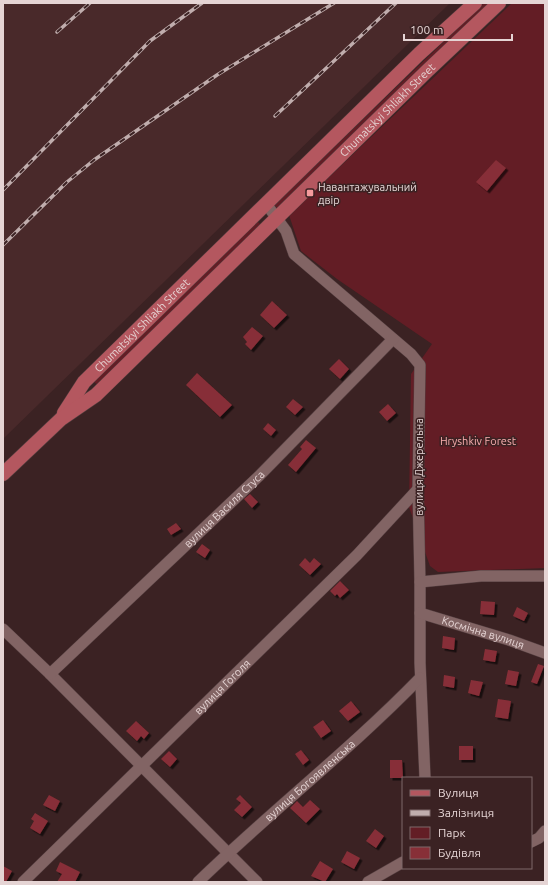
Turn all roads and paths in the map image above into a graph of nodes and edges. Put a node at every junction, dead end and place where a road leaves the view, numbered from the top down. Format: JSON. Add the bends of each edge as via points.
{"nodes":[{"id":1,"x":475,"y":3,"type":"edge"},
{"id":2,"x":499,"y":3,"type":"edge"},
{"id":3,"x":267,"y":205,"type":"junction"},
{"id":4,"x":277,"y":217,"type":"junction"},
{"id":5,"x":393,"y":339,"type":"junction"},
{"id":6,"x":61,"y":419,"type":"junction"},
{"id":7,"x":3,"y":474,"type":"edge"},
{"id":8,"x":418,"y":489,"type":"junction"},
{"id":9,"x":545,"y":576,"type":"edge"},
{"id":10,"x":420,"y":582,"type":"junction"},
{"id":11,"x":420,"y":613,"type":"junction"},
{"id":12,"x":3,"y":629,"type":"edge"},
{"id":13,"x":545,"y":653,"type":"edge"},
{"id":14,"x":50,"y":674,"type":"junction"},
{"id":15,"x":420,"y":678,"type":"junction"},
{"id":16,"x":142,"y":766,"type":"junction"},
{"id":17,"x":425,"y":777,"type":"edge"},
{"id":18,"x":545,"y":831,"type":"edge"},
{"id":19,"x":532,"y":841,"type":"edge"},
{"id":20,"x":228,"y":853,"type":"junction"},
{"id":21,"x":402,"y":863,"type":"edge"},
{"id":22,"x":23,"y":882,"type":"edge"},
{"id":23,"x":198,"y":882,"type":"edge"},
{"id":24,"x":257,"y":882,"type":"edge"},
{"id":25,"x":368,"y":882,"type":"edge"}],
"edges":[{"from":1,"to":3,"type":"main road","name":"Chumatskyi Shliakh Street","via":[[419,54]]},
{"from":2,"to":4,"type":"main road","name":"Chumatskyi Shliakh Street"},
{"from":3,"to":4,"type":"street"},
{"from":3,"to":6,"type":"main road","name":"Chumatskyi Shliakh Street","via":[[84,382]]},
{"from":4,"to":5,"type":"street","name":"вулиця Джерельна","via":[[286,231],[294,254]]},
{"from":4,"to":6,"type":"main road","name":"Chumatskyi Shliakh Street","via":[[96,395]]},
{"from":5,"to":8,"type":"street","name":"вулиця Джерельна","via":[[420,365]]},
{"from":5,"to":14,"type":"street","name":"вулиця Василя Стуса","via":[[259,476]]},
{"from":6,"to":7,"type":"main road","name":"Chumatskyi Shliakh Street"},
{"from":8,"to":10,"type":"street","name":"вулиця Джерельна"},
{"from":8,"to":16,"type":"street","name":"вулиця Гоголя","via":[[357,555]]},
{"from":9,"to":10,"type":"street","via":[[481,576]]},
{"from":10,"to":11,"type":"street","name":"вулиця Джерельна"},
{"from":11,"to":13,"type":"street","name":"Космічна вулиця"},
{"from":11,"to":15,"type":"street","name":"вулиця Джерельна"},
{"from":12,"to":14,"type":"street"},
{"from":14,"to":16,"type":"street"},
{"from":15,"to":17,"type":"street","name":"вулиця Джерельна"},
{"from":15,"to":20,"type":"street","name":"вулиця Богоявленська","via":[[382,717]]},
{"from":16,"to":20,"type":"street"},
{"from":16,"to":22,"type":"street","name":"вулиця Гоголя"},
{"from":18,"to":19,"type":"street"},
{"from":20,"to":23,"type":"street","name":"вулиця Богоявленська"},
{"from":20,"to":24,"type":"street"},
{"from":21,"to":25,"type":"street"}]}
